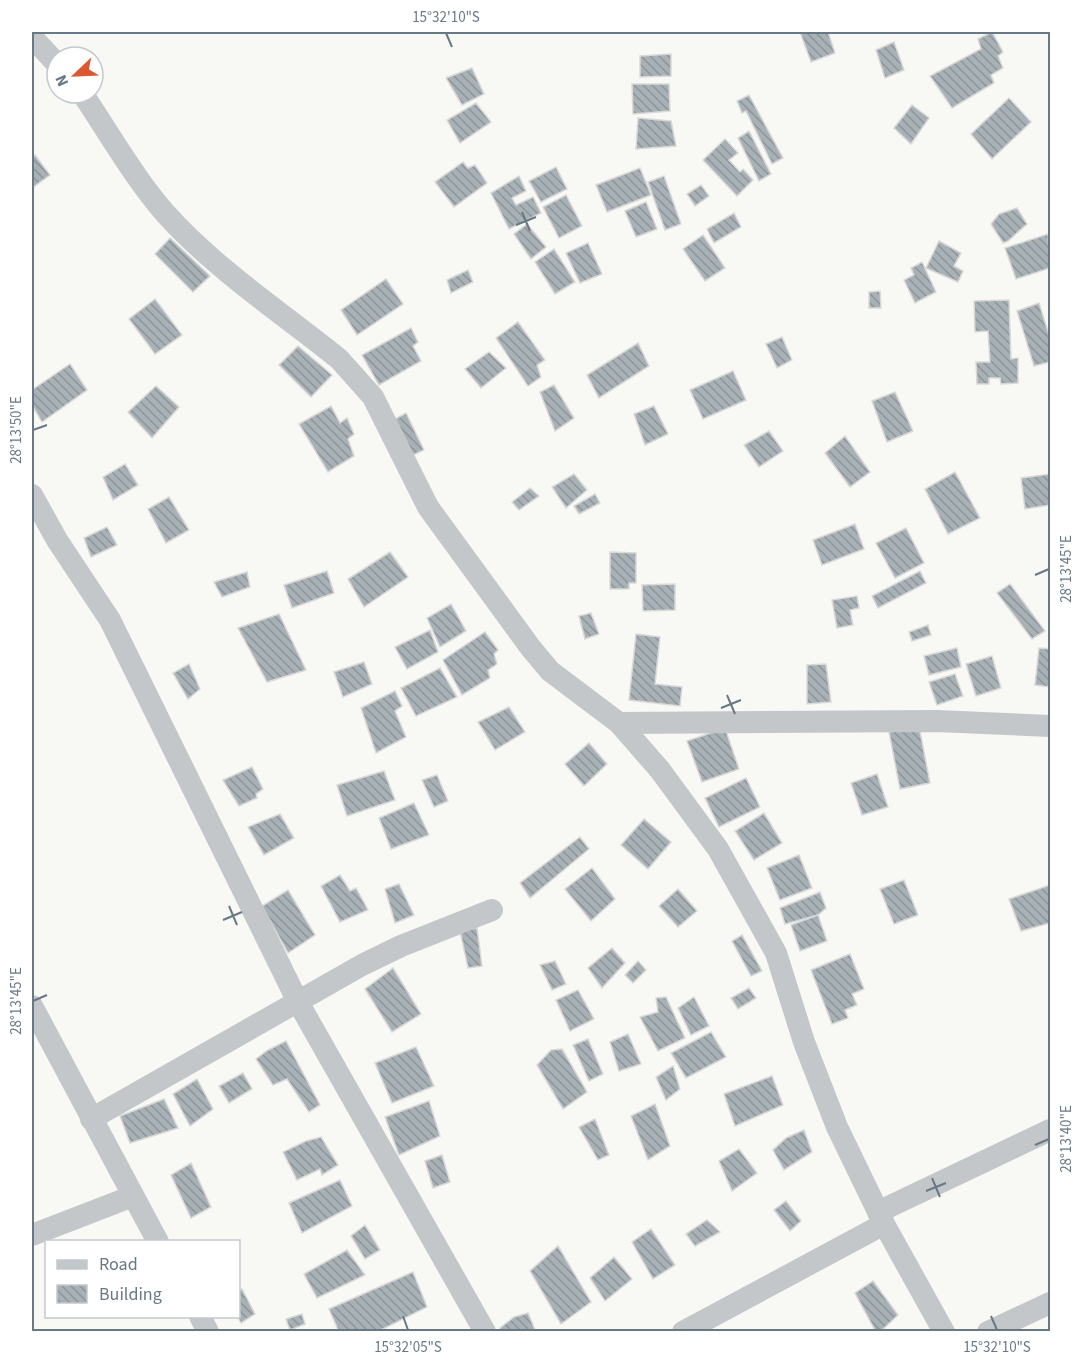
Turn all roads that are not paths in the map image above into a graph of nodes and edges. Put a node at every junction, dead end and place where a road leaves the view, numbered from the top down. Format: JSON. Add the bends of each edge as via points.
{"nodes":[{"id":1,"x":32,"y":37,"type":"edge"},
{"id":2,"x":45,"y":51,"type":"edge"},
{"id":3,"x":90,"y":105,"type":"edge"},
{"id":4,"x":32,"y":495,"type":"edge"},
{"id":5,"x":619,"y":723,"type":"junction"},
{"id":6,"x":1050,"y":726,"type":"edge"},
{"id":7,"x":492,"y":910,"type":"dead end"},
{"id":8,"x":298,"y":1002,"type":"junction"},
{"id":9,"x":32,"y":1006,"type":"edge"},
{"id":10,"x":91,"y":1119,"type":"junction"},
{"id":11,"x":1050,"y":1130,"type":"edge"},
{"id":12,"x":133,"y":1196,"type":"junction"},
{"id":13,"x":881,"y":1218,"type":"junction"},
{"id":14,"x":32,"y":1235,"type":"edge"},
{"id":15,"x":157,"y":1240,"type":"edge"},
{"id":16,"x":1050,"y":1303,"type":"edge"},
{"id":17,"x":201,"y":1318,"type":"edge"},
{"id":18,"x":208,"y":1332,"type":"edge"},
{"id":19,"x":485,"y":1332,"type":"edge"},
{"id":20,"x":683,"y":1332,"type":"edge"},
{"id":21,"x":944,"y":1332,"type":"edge"},
{"id":22,"x":988,"y":1332,"type":"edge"}],
"edges":[{"from":1,"to":2,"type":"street"},
{"from":3,"to":5,"type":"street","via":[[166,214],[206,253],[358,378],[373,397],[428,507],[530,647],[550,671]]},
{"from":4,"to":8,"type":"street","via":[[110,620]]},
{"from":5,"to":6,"type":"street","via":[[937,721]]},
{"from":5,"to":13,"type":"street","via":[[660,770],[718,849],[771,944],[821,1089]]},
{"from":7,"to":8,"type":"street","via":[[401,946]]},
{"from":8,"to":10,"type":"street"},
{"from":8,"to":19,"type":"street"},
{"from":9,"to":10,"type":"street"},
{"from":10,"to":12,"type":"street"},
{"from":11,"to":13,"type":"street"},
{"from":12,"to":14,"type":"street"},
{"from":12,"to":15,"type":"street"},
{"from":13,"to":20,"type":"street"},
{"from":13,"to":21,"type":"street"},
{"from":16,"to":22,"type":"street"},
{"from":17,"to":18,"type":"street"}]}
